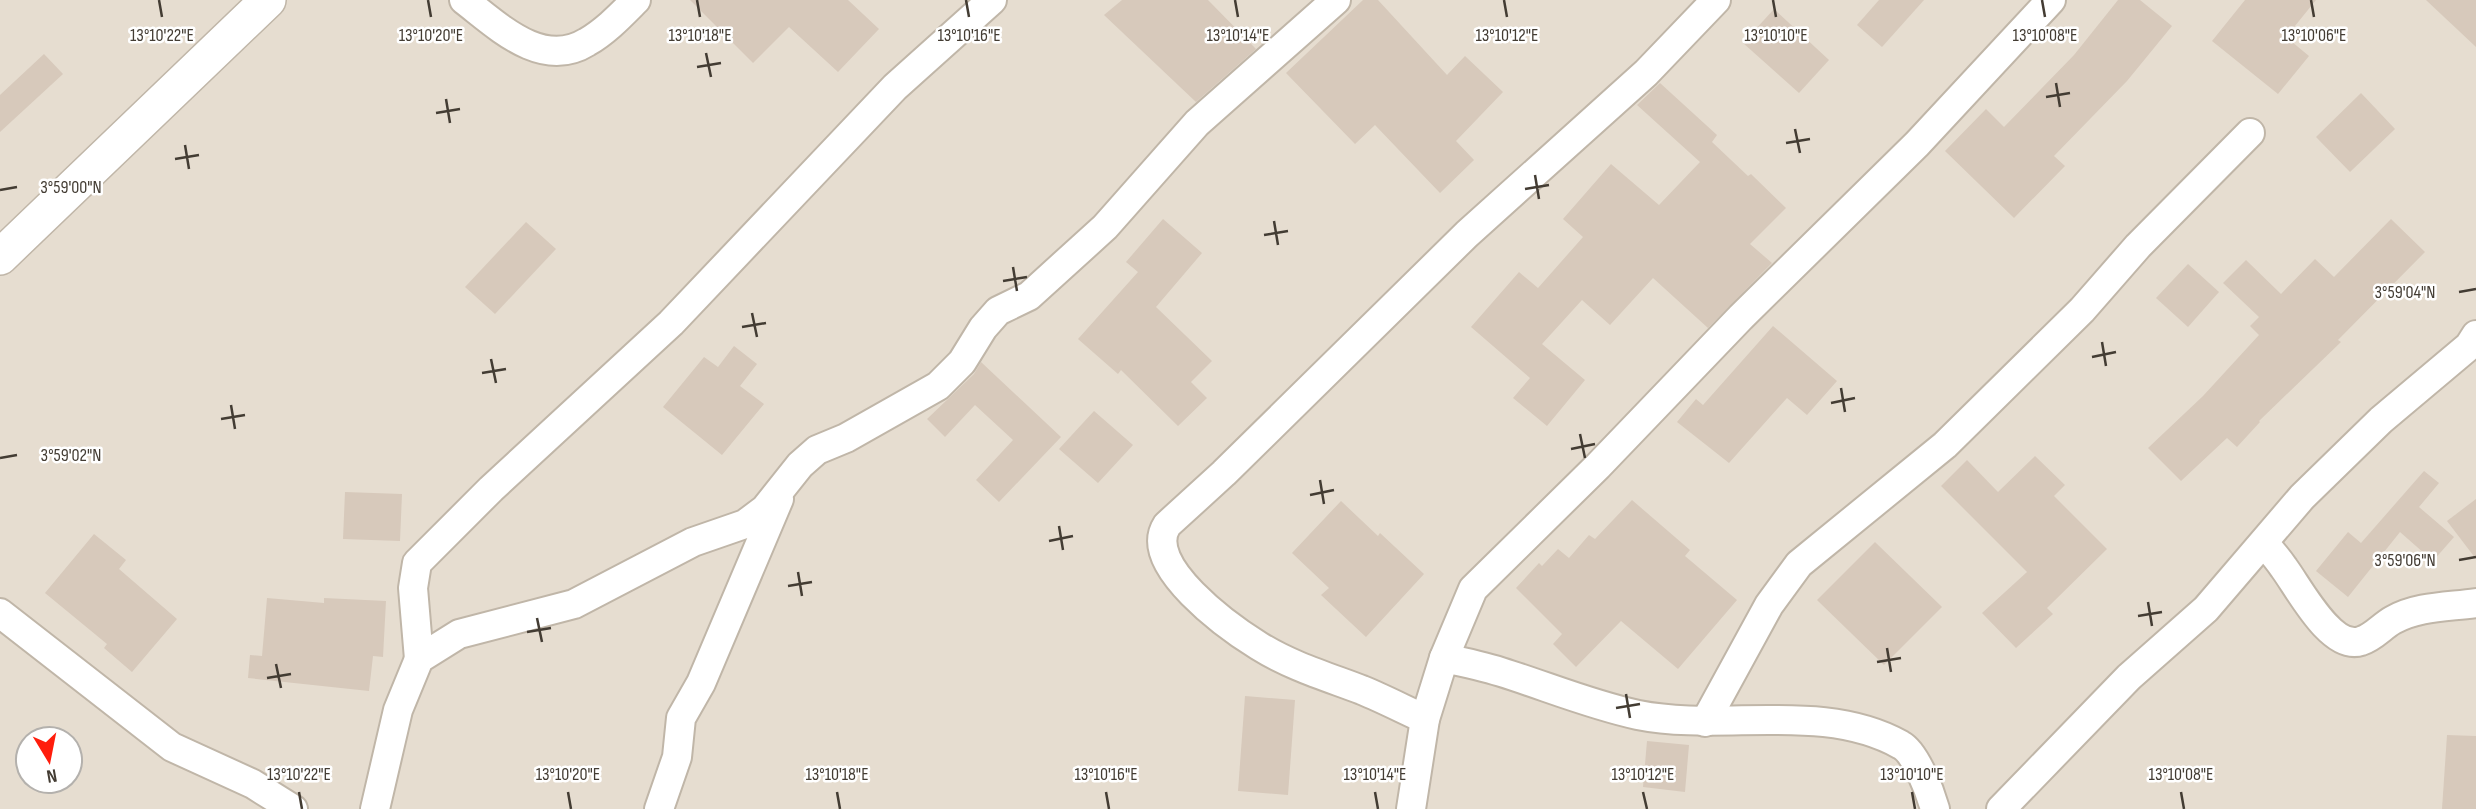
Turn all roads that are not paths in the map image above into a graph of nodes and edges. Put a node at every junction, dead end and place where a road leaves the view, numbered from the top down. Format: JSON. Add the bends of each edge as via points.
{"nodes":[{"id":1,"x":268,"y":0,"type":"edge"},
{"id":2,"x":464,"y":0,"type":"edge"},
{"id":3,"x":636,"y":0,"type":"edge"},
{"id":4,"x":992,"y":0,"type":"edge"},
{"id":5,"x":1336,"y":0,"type":"edge"},
{"id":6,"x":1716,"y":0,"type":"edge"},
{"id":7,"x":2051,"y":0,"type":"edge"},
{"id":8,"x":2250,"y":133,"type":"dead end"},
{"id":9,"x":0,"y":257,"type":"edge"},
{"id":10,"x":2476,"y":335,"type":"edge"},
{"id":11,"x":784,"y":487,"type":"junction"},
{"id":12,"x":2264,"y":543,"type":"junction"},
{"id":13,"x":2473,"y":605,"type":"edge"},
{"id":14,"x":0,"y":613,"type":"edge"},
{"id":15,"x":1444,"y":658,"type":"junction"},
{"id":16,"x":419,"y":659,"type":"junction"},
{"id":17,"x":1425,"y":719,"type":"junction"},
{"id":18,"x":1705,"y":722,"type":"junction"},
{"id":19,"x":293,"y":809,"type":"edge"},
{"id":20,"x":375,"y":809,"type":"edge"},
{"id":21,"x":659,"y":809,"type":"edge"},
{"id":22,"x":1411,"y":809,"type":"edge"},
{"id":23,"x":1935,"y":809,"type":"edge"},
{"id":24,"x":2001,"y":809,"type":"edge"}],
"edges":[{"from":1,"to":9,"type":"street"},
{"from":2,"to":3,"type":"street","via":[[531,48],[562,52],[585,44]]},
{"from":4,"to":16,"type":"street","via":[[895,87],[671,323],[417,562],[413,588]]},
{"from":5,"to":11,"type":"street","via":[[1197,123],[1105,227],[1029,296],[998,311],[962,362],[938,386],[817,450]]},
{"from":6,"to":17,"type":"street","via":[[1646,73],[1467,234],[1161,533],[1164,557],[1178,579],[1260,647]]},
{"from":7,"to":15,"type":"street","via":[[1917,144],[1473,589]]},
{"from":8,"to":18,"type":"street","via":[[2082,310],[1945,444],[1799,564],[1769,605]]},
{"from":10,"to":12,"type":"street","via":[[2301,497]]},
{"from":11,"to":16,"type":"street","via":[[745,524],[693,542],[574,604],[459,634]]},
{"from":11,"to":21,"type":"street","via":[[701,682],[681,718],[677,757]]},
{"from":12,"to":13,"type":"street","via":[[2329,630],[2348,642],[2360,642],[2410,613]]},
{"from":12,"to":24,"type":"street","via":[[2206,609],[2129,677]]},
{"from":14,"to":19,"type":"street","via":[[172,747],[253,784]]},
{"from":15,"to":17,"type":"street"},
{"from":15,"to":18,"type":"street","via":[[1638,715]]},
{"from":16,"to":20,"type":"street","via":[[398,710]]},
{"from":17,"to":22,"type":"street"},
{"from":18,"to":23,"type":"street","via":[[1833,723],[1870,732],[1903,746],[1928,783]]}]}
